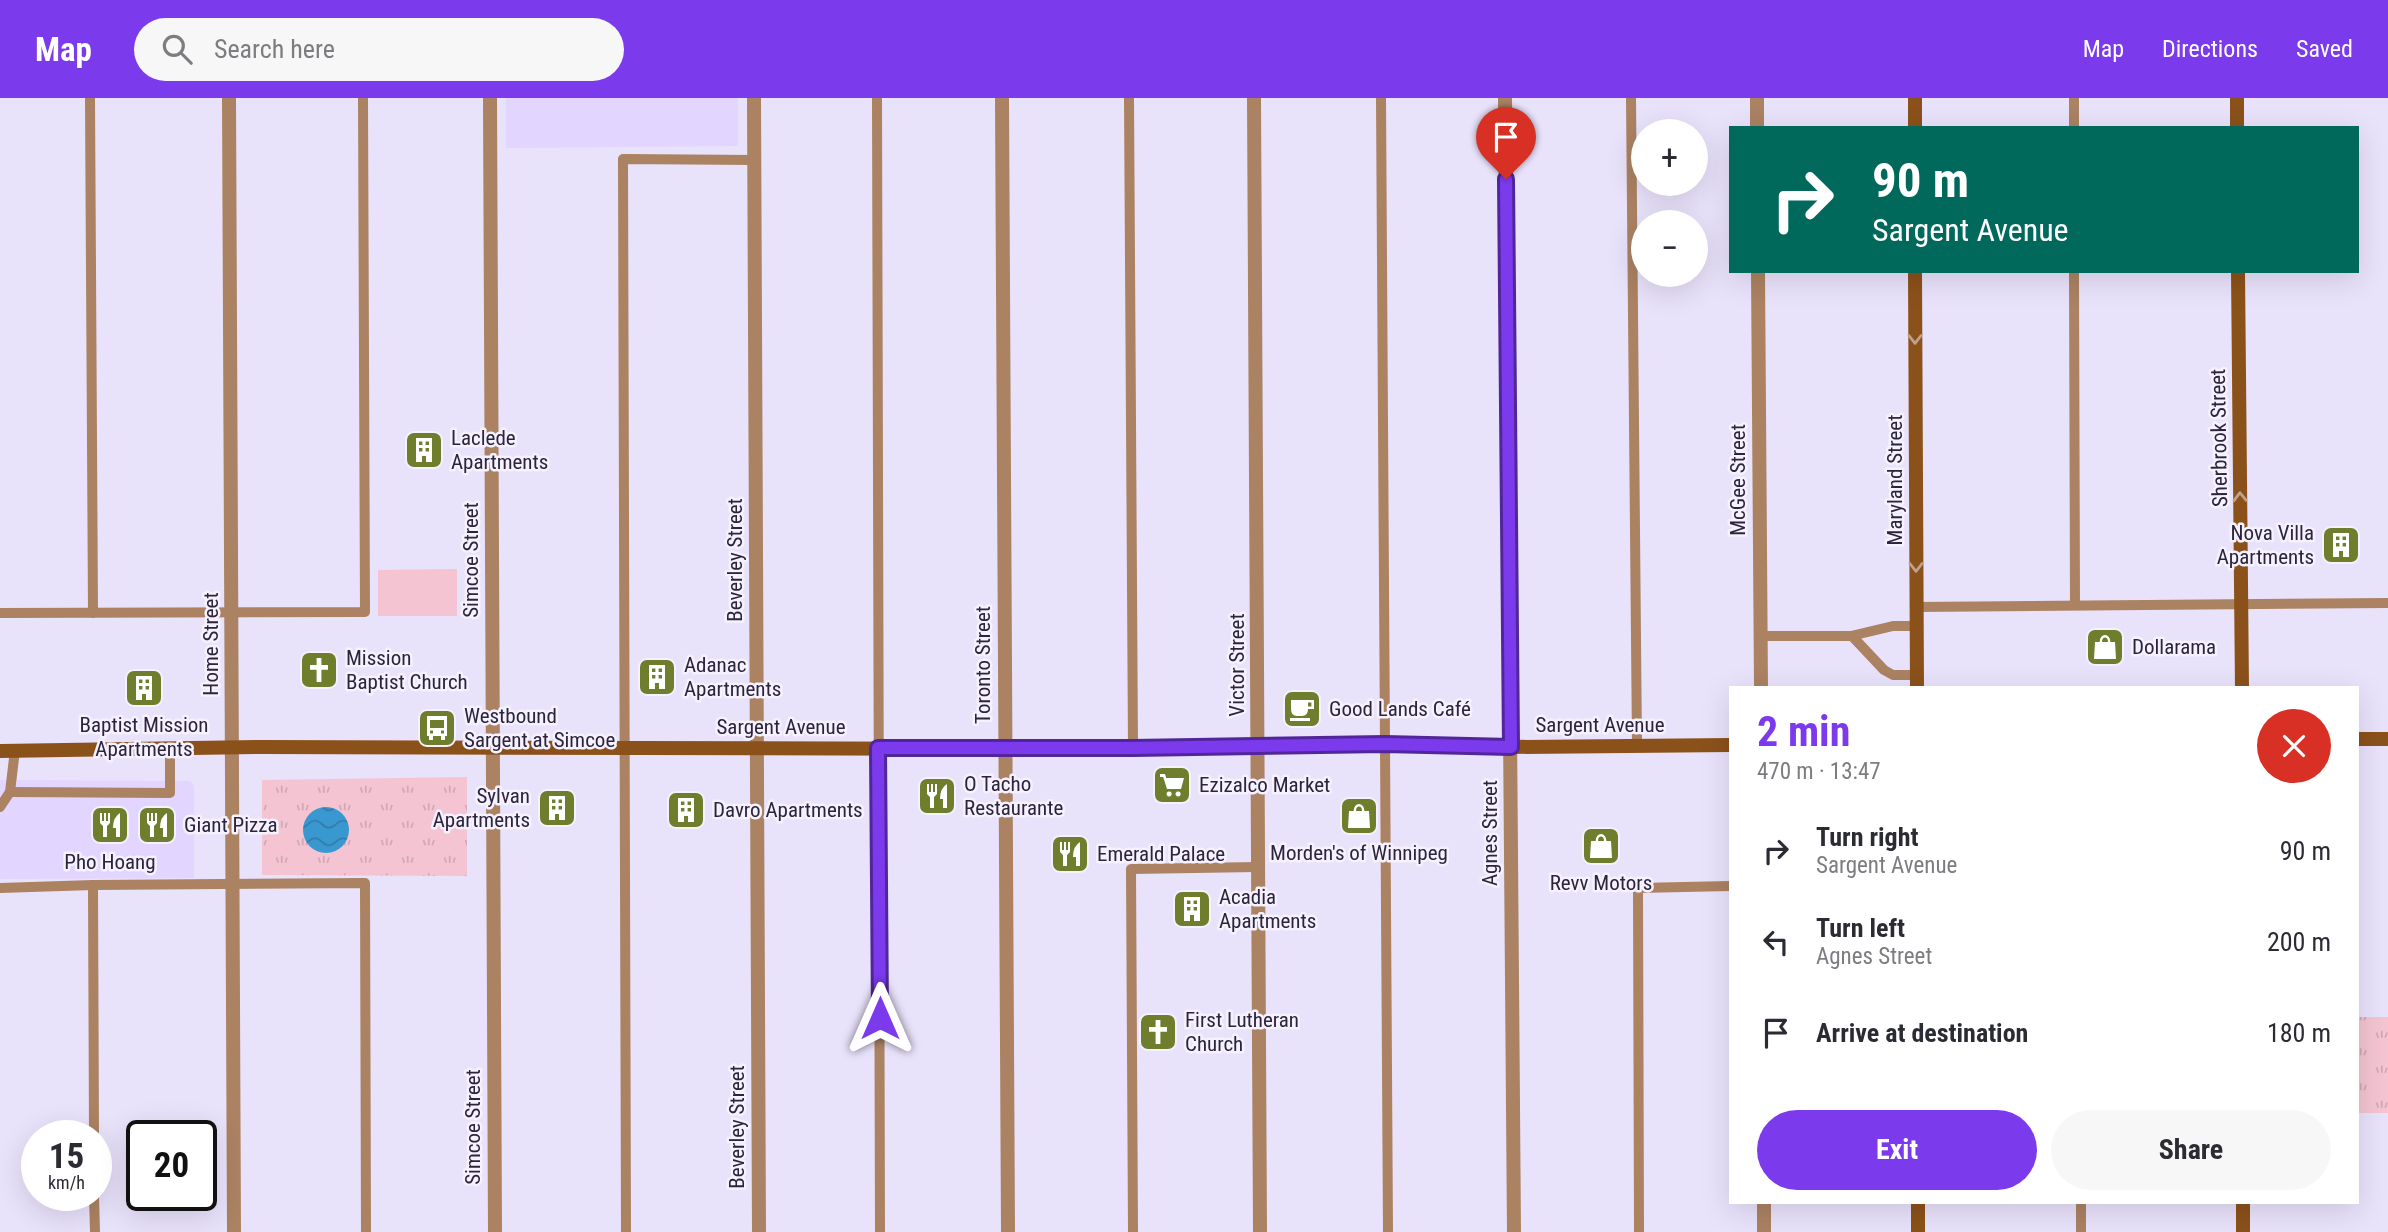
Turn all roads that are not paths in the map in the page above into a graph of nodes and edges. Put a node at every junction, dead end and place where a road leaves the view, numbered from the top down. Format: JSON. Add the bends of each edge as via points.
{"nodes":[{"id":1,"x":90,"y":98,"type":"edge"},
{"id":2,"x":229,"y":98,"type":"edge"},
{"id":3,"x":363,"y":98,"type":"edge"},
{"id":4,"x":490,"y":98,"type":"edge"},
{"id":5,"x":754,"y":98,"type":"edge"},
{"id":6,"x":877,"y":98,"type":"edge"},
{"id":7,"x":1002,"y":98,"type":"edge"},
{"id":8,"x":1129,"y":98,"type":"edge"},
{"id":9,"x":1254,"y":98,"type":"edge"},
{"id":10,"x":1381,"y":98,"type":"edge"},
{"id":11,"x":1505,"y":98,"type":"edge"},
{"id":12,"x":1631,"y":98,"type":"edge"},
{"id":13,"x":1757,"y":98,"type":"edge"},
{"id":14,"x":1914,"y":98,"type":"edge"},
{"id":15,"x":2074,"y":98,"type":"edge"},
{"id":16,"x":2236,"y":98,"type":"edge"},
{"id":17,"x":1757,"y":126,"type":"edge"},
{"id":18,"x":1915,"y":126,"type":"edge"},
{"id":19,"x":2074,"y":126,"type":"edge"},
{"id":20,"x":2237,"y":126,"type":"edge"},
{"id":21,"x":754,"y":160,"type":"junction"},
{"id":22,"x":1758,"y":273,"type":"edge"},
{"id":23,"x":1915,"y":273,"type":"edge"},
{"id":24,"x":2074,"y":273,"type":"edge"},
{"id":25,"x":2238,"y":273,"type":"edge"},
{"id":26,"x":2388,"y":603,"type":"edge"},
{"id":27,"x":2076,"y":605,"type":"junction"},
{"id":28,"x":2242,"y":606,"type":"junction"},
{"id":29,"x":1916,"y":607,"type":"junction"},
{"id":30,"x":231,"y":612,"type":"junction"},
{"id":31,"x":0,"y":613,"type":"edge"},
{"id":32,"x":93,"y":613,"type":"junction"},
{"id":33,"x":1916,"y":626,"type":"junction"},
{"id":34,"x":1852,"y":635,"type":"junction"},
{"id":35,"x":1760,"y":636,"type":"junction"},
{"id":36,"x":1917,"y":682,"type":"edge"},
{"id":37,"x":1761,"y":686,"type":"edge"},
{"id":38,"x":2242,"y":686,"type":"edge"},
{"id":39,"x":2359,"y":739,"type":"edge"},
{"id":40,"x":2388,"y":739,"type":"edge"},
{"id":41,"x":1385,"y":744,"type":"junction"},
{"id":42,"x":1637,"y":746,"type":"junction"},
{"id":43,"x":1729,"y":746,"type":"edge"},
{"id":44,"x":232,"y":747,"type":"junction"},
{"id":45,"x":492,"y":747,"type":"junction"},
{"id":46,"x":1258,"y":747,"type":"junction"},
{"id":47,"x":1511,"y":747,"type":"junction"},
{"id":48,"x":624,"y":748,"type":"junction"},
{"id":49,"x":757,"y":748,"type":"junction"},
{"id":50,"x":878,"y":748,"type":"junction"},
{"id":51,"x":1004,"y":748,"type":"junction"},
{"id":52,"x":1133,"y":748,"type":"junction"},
{"id":53,"x":170,"y":749,"type":"junction"},
{"id":54,"x":15,"y":750,"type":"junction"},
{"id":55,"x":0,"y":751,"type":"edge"},
{"id":56,"x":10,"y":792,"type":"junction"},
{"id":57,"x":0,"y":807,"type":"edge"},
{"id":58,"x":1257,"y":867,"type":"junction"},
{"id":59,"x":233,"y":884,"type":"junction"},
{"id":60,"x":93,"y":885,"type":"junction"},
{"id":61,"x":1729,"y":886,"type":"edge"},
{"id":62,"x":0,"y":888,"type":"edge"},
{"id":63,"x":94,"y":1120,"type":"edge"},
{"id":64,"x":1763,"y":1204,"type":"edge"},
{"id":65,"x":1918,"y":1204,"type":"edge"},
{"id":66,"x":2081,"y":1204,"type":"edge"},
{"id":67,"x":2243,"y":1204,"type":"edge"},
{"id":68,"x":94,"y":1211,"type":"edge"},
{"id":69,"x":95,"y":1232,"type":"edge"},
{"id":70,"x":234,"y":1232,"type":"edge"},
{"id":71,"x":366,"y":1232,"type":"edge"},
{"id":72,"x":495,"y":1232,"type":"edge"},
{"id":73,"x":626,"y":1232,"type":"edge"},
{"id":74,"x":759,"y":1232,"type":"edge"},
{"id":75,"x":880,"y":1232,"type":"edge"},
{"id":76,"x":1008,"y":1232,"type":"edge"},
{"id":77,"x":1133,"y":1232,"type":"edge"},
{"id":78,"x":1261,"y":1232,"type":"edge"},
{"id":79,"x":1388,"y":1232,"type":"edge"},
{"id":80,"x":1514,"y":1232,"type":"edge"},
{"id":81,"x":1639,"y":1232,"type":"edge"},
{"id":82,"x":1764,"y":1232,"type":"edge"},
{"id":83,"x":1918,"y":1232,"type":"edge"},
{"id":84,"x":2081,"y":1232,"type":"edge"},
{"id":85,"x":2243,"y":1232,"type":"edge"}],
"edges":[{"from":1,"to":32,"type":"lane"},
{"from":2,"to":30,"type":"street","name":"Home Street"},
{"from":3,"to":30,"type":"lane","via":[[365,612]]},
{"from":4,"to":45,"type":"street","name":"Simcoe Street"},
{"from":5,"to":21,"type":"street","name":"Beverley Street"},
{"from":6,"to":50,"type":"lane"},
{"from":7,"to":51,"type":"street","name":"Toronto Street"},
{"from":8,"to":52,"type":"lane"},
{"from":9,"to":46,"type":"street","name":"Victor Street"},
{"from":10,"to":41,"type":"lane"},
{"from":11,"to":47,"type":"street","name":"Agnes Street"},
{"from":12,"to":42,"type":"lane"},
{"from":13,"to":17,"type":"street"},
{"from":14,"to":18,"type":"main road"},
{"from":15,"to":19,"type":"lane"},
{"from":16,"to":20,"type":"main road"},
{"from":21,"to":48,"type":"lane","via":[[622,159]]},
{"from":21,"to":49,"type":"street","name":"Beverley Street"},
{"from":22,"to":35,"type":"street","name":"McGee Street"},
{"from":23,"to":29,"type":"main road","name":"Maryland Street","one_way":true},
{"from":24,"to":27,"type":"lane"},
{"from":28,"to":25,"type":"main road","name":"Sherbrook Street","one_way":true},
{"from":26,"to":28,"type":"lane"},
{"from":27,"to":28,"type":"lane"},
{"from":27,"to":29,"type":"lane"},
{"from":28,"to":38,"type":"main road","name":"Sherbrook Street"},
{"from":29,"to":33,"type":"main road","name":"Maryland Street"},
{"from":30,"to":32,"type":"lane"},
{"from":30,"to":44,"type":"street","name":"Home Street"},
{"from":31,"to":32,"type":"lane"},
{"from":33,"to":34,"type":"lane"},
{"from":33,"to":36,"type":"main road","name":"Maryland Street"},
{"from":34,"to":35,"type":"lane"},
{"from":34,"to":36,"type":"lane","via":[[1884,670]]},
{"from":35,"to":37,"type":"street","name":"McGee Street"},
{"from":39,"to":40,"type":"main road"},
{"from":41,"to":46,"type":"main road","name":"Sargent Avenue"},
{"from":41,"to":47,"type":"main road","name":"Sargent Avenue"},
{"from":41,"to":79,"type":"lane"},
{"from":42,"to":43,"type":"main road","name":"Sargent Avenue"},
{"from":42,"to":47,"type":"main road","name":"Sargent Avenue"},
{"from":44,"to":45,"type":"main road","name":"Sargent Avenue"},
{"from":44,"to":53,"type":"main road","name":"Sargent Avenue"},
{"from":44,"to":59,"type":"street","name":"Home Street"},
{"from":45,"to":48,"type":"main road","name":"Sargent Avenue"},
{"from":45,"to":72,"type":"street","name":"Simcoe Street"},
{"from":46,"to":52,"type":"main road","name":"Sargent Avenue"},
{"from":46,"to":58,"type":"street","name":"Victor Street"},
{"from":47,"to":80,"type":"street","name":"Agnes Street"},
{"from":48,"to":49,"type":"main road","name":"Sargent Avenue"},
{"from":48,"to":73,"type":"lane"},
{"from":49,"to":50,"type":"main road","name":"Sargent Avenue"},
{"from":49,"to":74,"type":"street","name":"Beverley Street"},
{"from":50,"to":51,"type":"main road","name":"Sargent Avenue"},
{"from":50,"to":75,"type":"lane"},
{"from":51,"to":52,"type":"main road","name":"Sargent Avenue"},
{"from":51,"to":76,"type":"street","name":"Toronto Street"},
{"from":53,"to":54,"type":"main road","name":"Sargent Avenue"},
{"from":53,"to":56,"type":"lane","via":[[170,793]]},
{"from":54,"to":55,"type":"main road","name":"Sargent Avenue"},
{"from":54,"to":56,"type":"lane"},
{"from":56,"to":57,"type":"lane"},
{"from":58,"to":77,"type":"lane","via":[[1131,869]]},
{"from":58,"to":78,"type":"street","name":"Victor Street"},
{"from":59,"to":60,"type":"lane"},
{"from":59,"to":70,"type":"street","name":"Home Street"},
{"from":59,"to":71,"type":"lane","via":[[365,883]]},
{"from":60,"to":62,"type":"lane"},
{"from":60,"to":63,"type":"lane"},
{"from":61,"to":81,"type":"lane","via":[[1638,888]]},
{"from":64,"to":82,"type":"street"},
{"from":65,"to":83,"type":"main road"},
{"from":66,"to":84,"type":"lane"},
{"from":67,"to":85,"type":"main road"},
{"from":68,"to":69,"type":"lane"}]}
